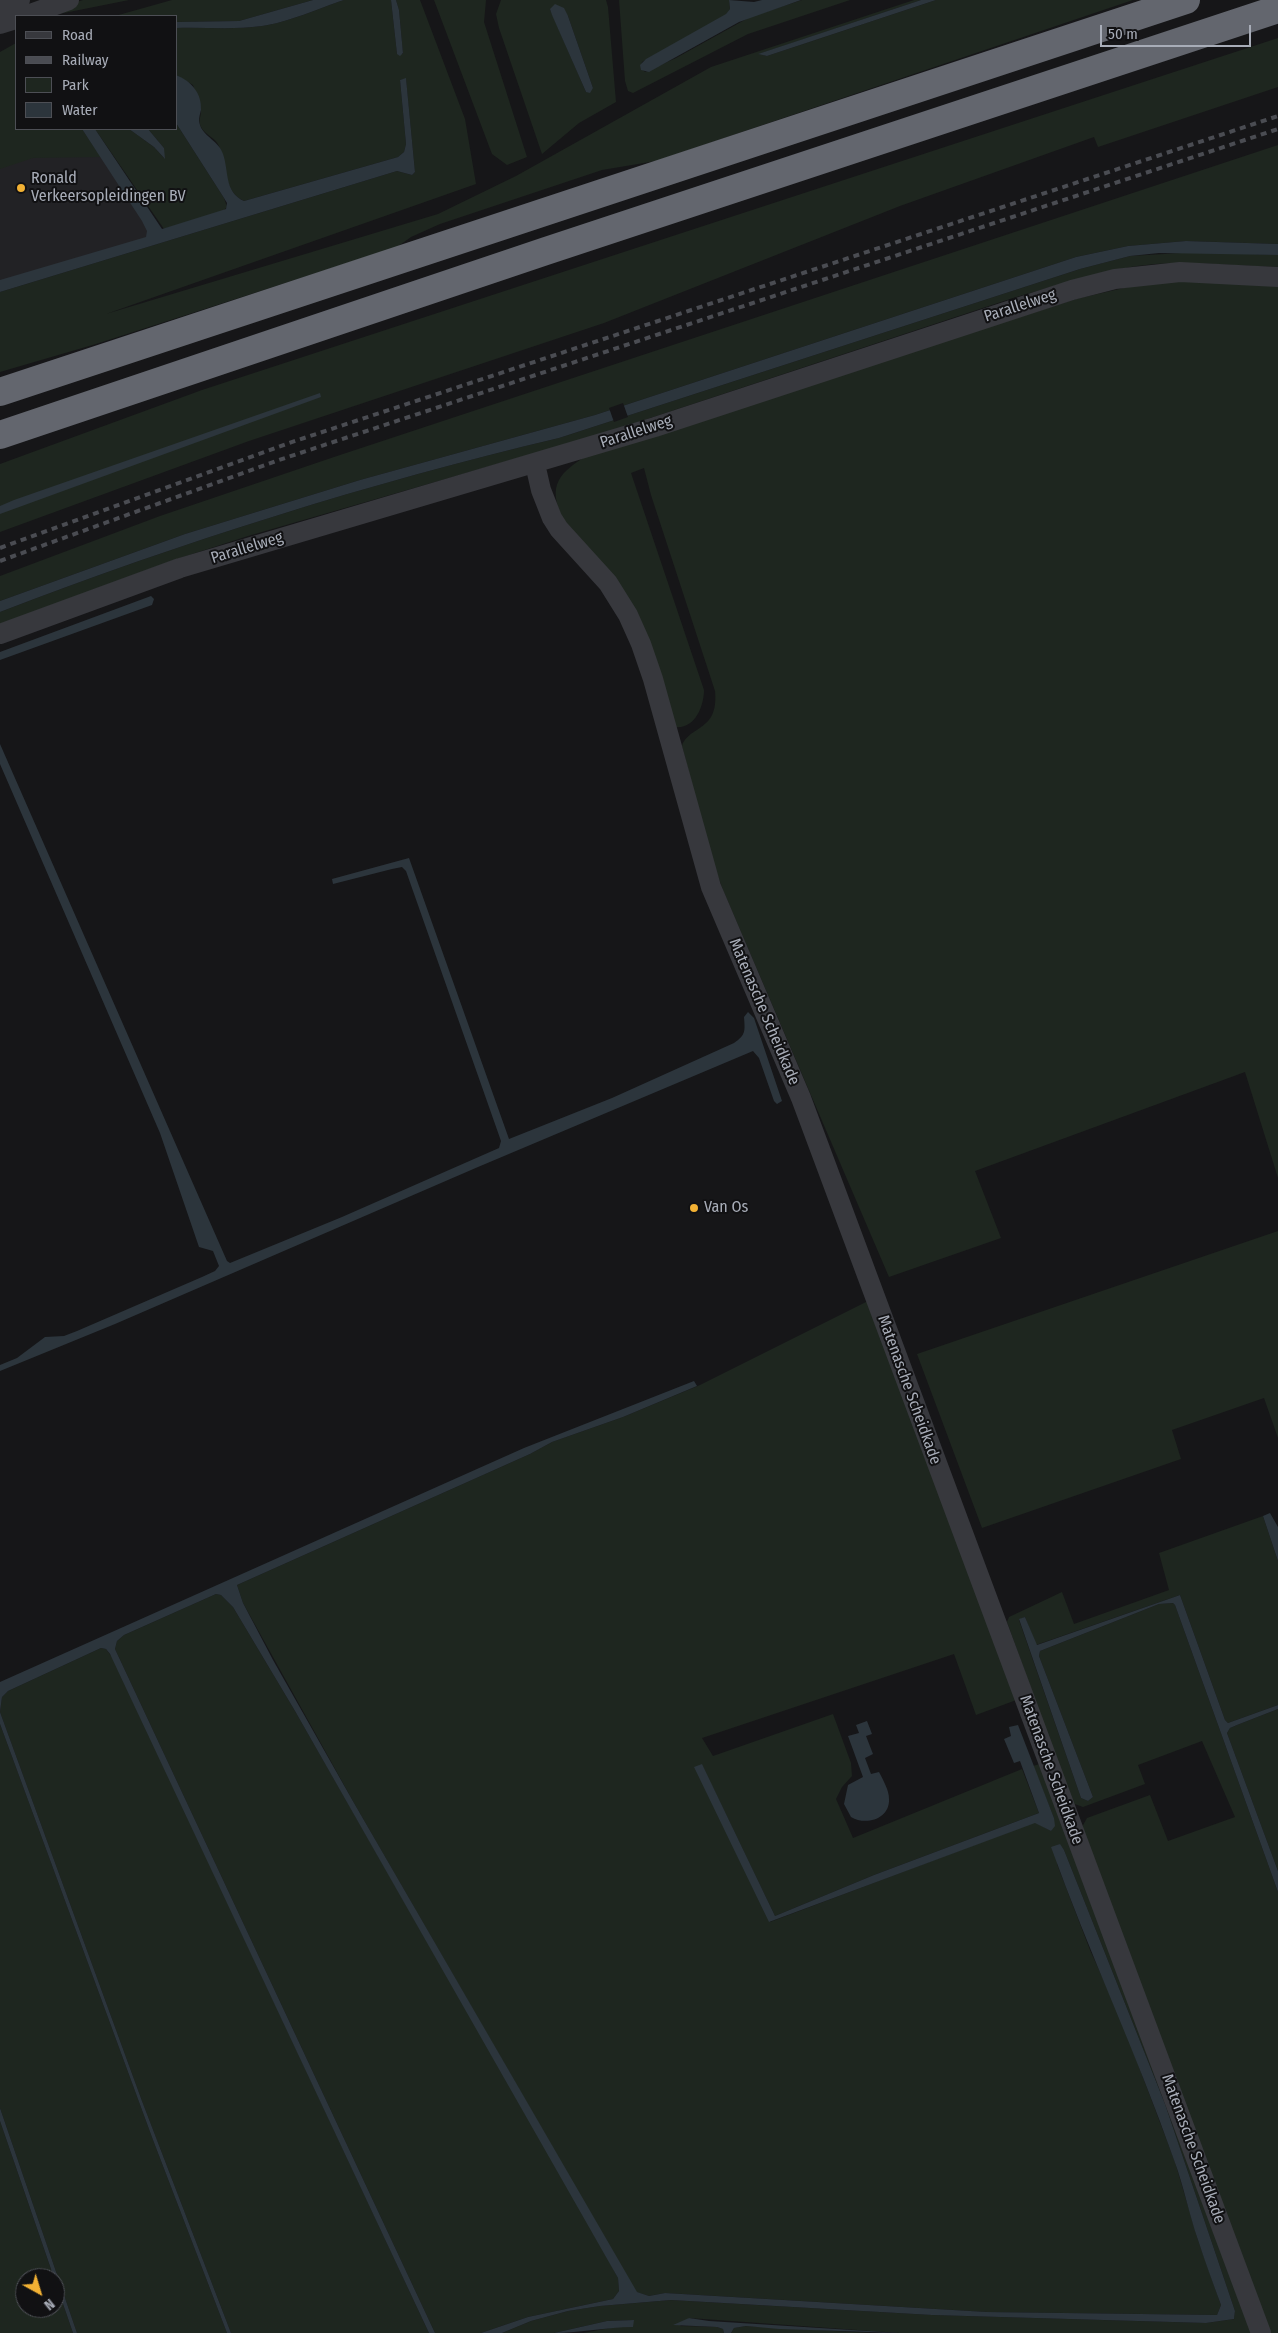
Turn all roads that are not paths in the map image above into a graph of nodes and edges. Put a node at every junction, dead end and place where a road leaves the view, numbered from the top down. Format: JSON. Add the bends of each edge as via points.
{"nodes":[{"id":1,"x":20,"y":0,"type":"edge"},
{"id":2,"x":69,"y":0,"type":"edge"},
{"id":3,"x":1186,"y":0,"type":"edge"},
{"id":4,"x":0,"y":6,"type":"edge"},
{"id":5,"x":1278,"y":9,"type":"edge"},
{"id":6,"x":29,"y":15,"type":"edge"},
{"id":7,"x":15,"y":19,"type":"edge"},
{"id":8,"x":0,"y":24,"type":"edge"},
{"id":9,"x":1278,"y":277,"type":"edge"},
{"id":10,"x":0,"y":392,"type":"edge"},
{"id":11,"x":0,"y":436,"type":"edge"},
{"id":12,"x":534,"y":464,"type":"junction"},
{"id":13,"x":0,"y":634,"type":"edge"},
{"id":14,"x":1261,"y":2333,"type":"edge"}],
"edges":[{"from":1,"to":4,"type":"street"},
{"from":2,"to":6,"type":"street"},
{"from":3,"to":10,"type":"highway"},
{"from":5,"to":11,"type":"highway","via":[[536,254]]},
{"from":7,"to":8,"type":"street"},
{"from":9,"to":12,"type":"street","name":"Parallelweg","via":[[1180,272],[1115,279],[1072,290]]},
{"from":12,"to":13,"type":"street","name":"Parallelweg","via":[[180,568]]},
{"from":12,"to":14,"type":"street","name":"Matenasche Scheidkade","via":[[552,518],[608,583],[641,644],[711,887],[804,1107]]}]}
